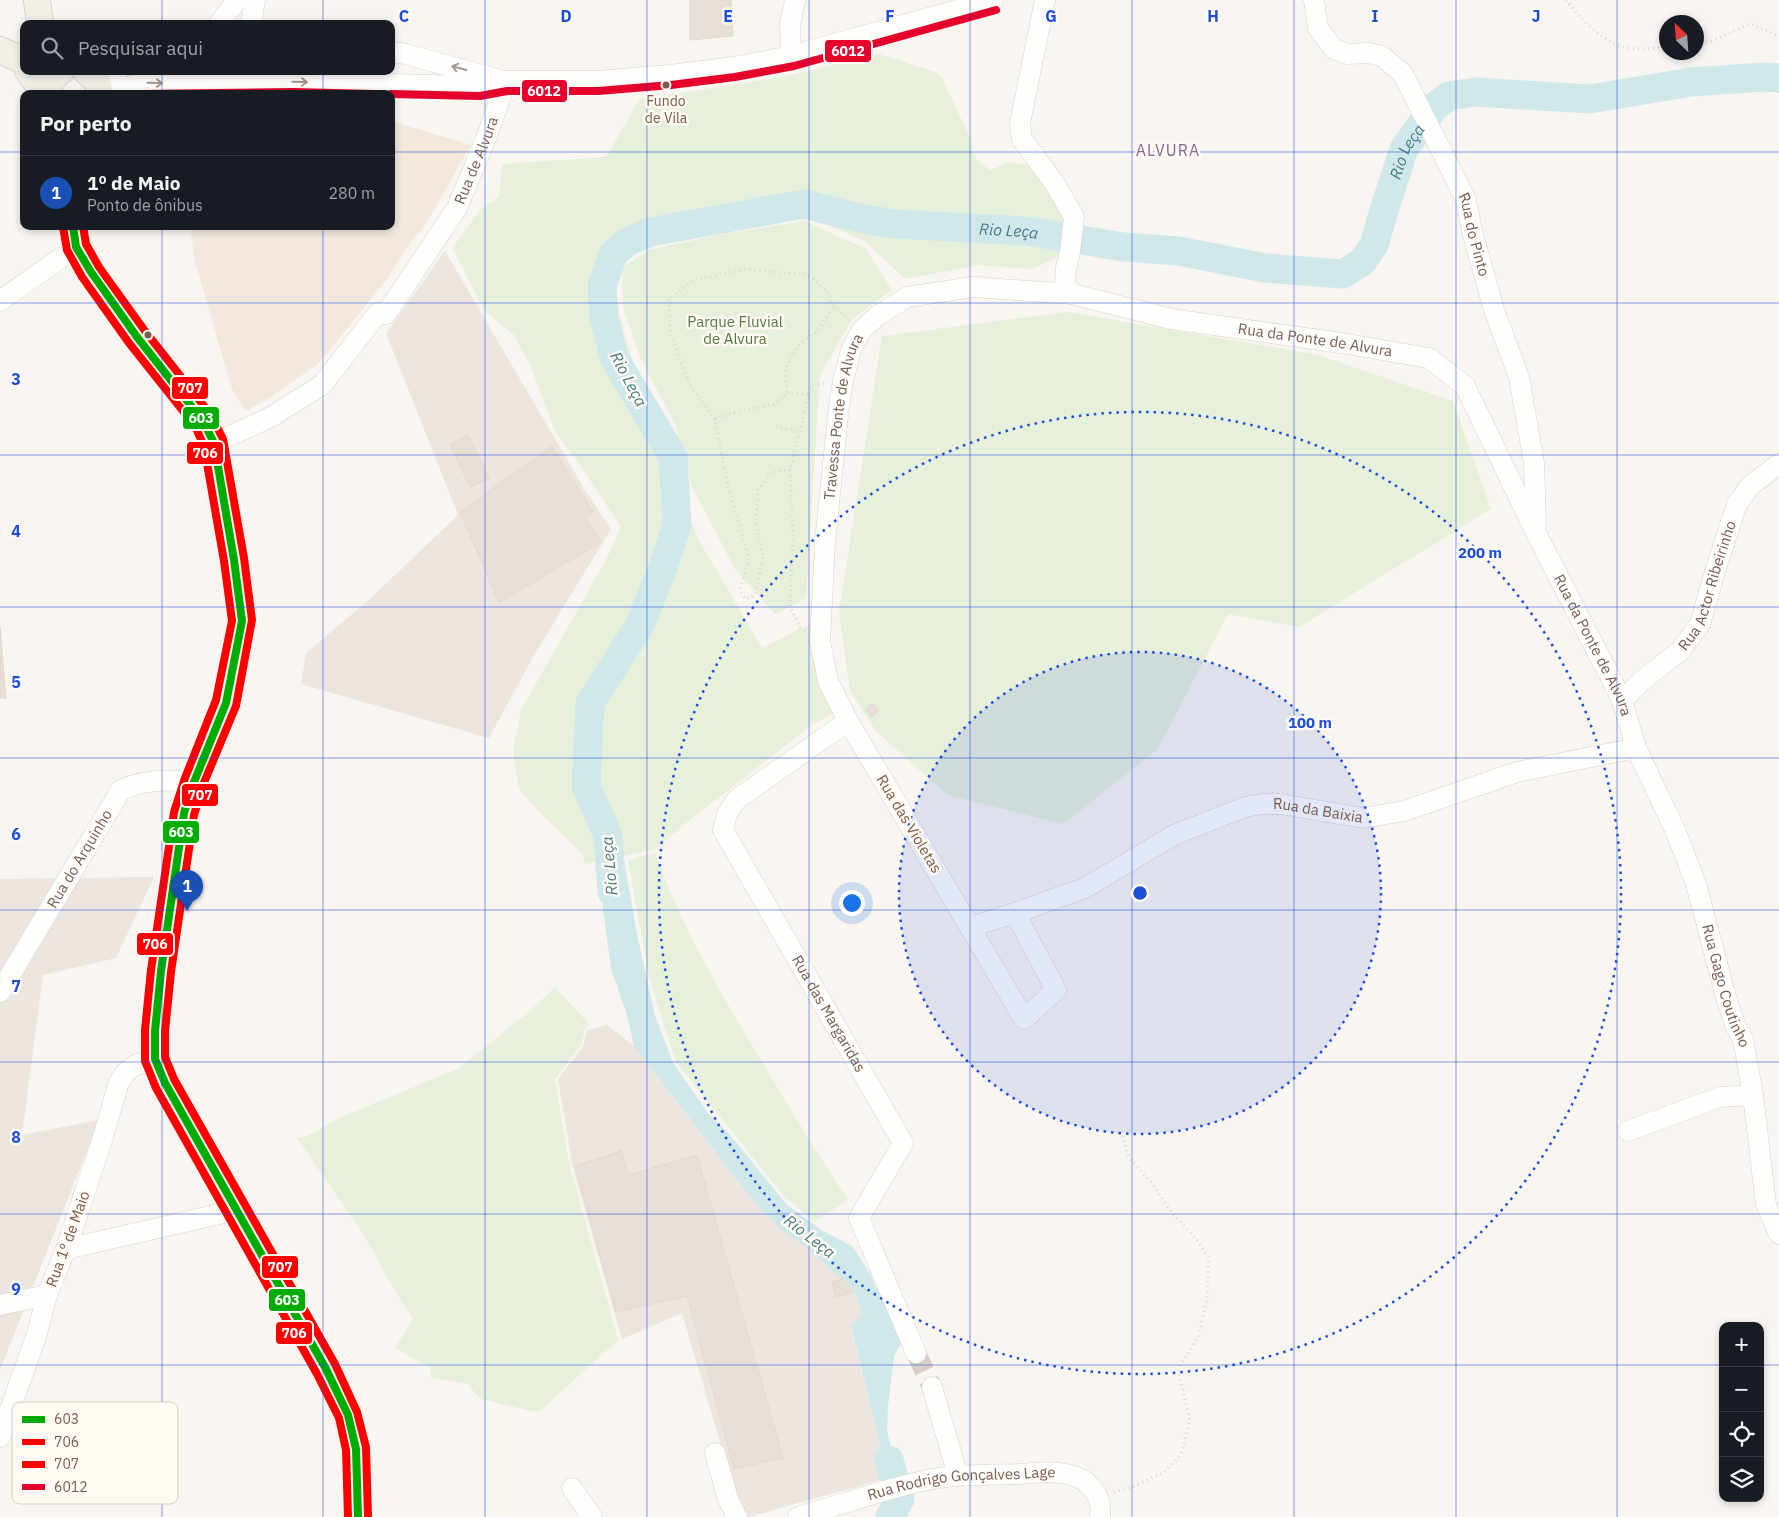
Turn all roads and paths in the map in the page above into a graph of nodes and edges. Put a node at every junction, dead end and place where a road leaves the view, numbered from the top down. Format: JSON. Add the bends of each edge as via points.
{"nodes":[{"id":1,"x":37,"y":0,"type":"edge"},
{"id":2,"x":255,"y":0,"type":"edge"},
{"id":3,"x":795,"y":0,"type":"edge"},
{"id":4,"x":993,"y":0,"type":"edge"},
{"id":5,"x":1045,"y":0,"type":"edge"},
{"id":6,"x":1314,"y":0,"type":"edge"},
{"id":7,"x":1566,"y":0,"type":"edge"},
{"id":8,"x":40,"y":20,"type":"edge"},
{"id":9,"x":252,"y":20,"type":"edge"},
{"id":10,"x":1779,"y":36,"type":"edge"},
{"id":11,"x":1704,"y":42,"type":"edge"},
{"id":12,"x":1659,"y":47,"type":"edge"},
{"id":13,"x":395,"y":53,"type":"edge"},
{"id":14,"x":791,"y":56,"type":"junction"},
{"id":15,"x":40,"y":75,"type":"edge"},
{"id":16,"x":229,"y":77,"type":"edge"},
{"id":17,"x":251,"y":77,"type":"edge"},
{"id":18,"x":52,"y":79,"type":"edge"},
{"id":19,"x":101,"y":81,"type":"edge"},
{"id":20,"x":506,"y":81,"type":"junction"},
{"id":21,"x":75,"y":237,"type":"edge"},
{"id":22,"x":1072,"y":294,"type":"junction"},
{"id":23,"x":0,"y":301,"type":"edge"},
{"id":24,"x":834,"y":306,"type":"junction"},
{"id":25,"x":862,"y":330,"type":"junction"},
{"id":26,"x":843,"y":381,"type":"junction"},
{"id":27,"x":787,"y":393,"type":"junction"},
{"id":28,"x":810,"y":395,"type":"junction"},
{"id":29,"x":715,"y":419,"type":"junction"},
{"id":30,"x":776,"y":426,"type":"dead end"},
{"id":31,"x":800,"y":432,"type":"junction"},
{"id":32,"x":214,"y":443,"type":"junction"},
{"id":33,"x":1779,"y":464,"type":"edge"},
{"id":34,"x":790,"y":470,"type":"junction"},
{"id":35,"x":1537,"y":535,"type":"junction"},
{"id":36,"x":820,"y":641,"type":"junction"},
{"id":37,"x":1622,"y":700,"type":"junction"},
{"id":38,"x":848,"y":721,"type":"junction"},
{"id":39,"x":1636,"y":748,"type":"junction"},
{"id":40,"x":194,"y":782,"type":"junction"},
{"id":41,"x":1015,"y":913,"type":"junction"},
{"id":42,"x":970,"y":926,"type":"junction"},
{"id":43,"x":0,"y":992,"type":"edge"},
{"id":44,"x":155,"y":1059,"type":"junction"},
{"id":45,"x":1753,"y":1095,"type":"junction"},
{"id":46,"x":1121,"y":1131,"type":"dead end"},
{"id":47,"x":1628,"y":1131,"type":"dead end"},
{"id":48,"x":237,"y":1210,"type":"junction"},
{"id":49,"x":1779,"y":1234,"type":"edge"},
{"id":50,"x":66,"y":1249,"type":"junction"},
{"id":51,"x":48,"y":1295,"type":"junction"},
{"id":52,"x":0,"y":1305,"type":"edge"},
{"id":53,"x":916,"y":1353,"type":"tunnel mouth"},
{"id":54,"x":932,"y":1387,"type":"tunnel mouth"},
{"id":55,"x":13,"y":1402,"type":"edge"},
{"id":56,"x":12,"y":1404,"type":"edge"},
{"id":57,"x":0,"y":1437,"type":"edge"},
{"id":58,"x":715,"y":1453,"type":"dead end"},
{"id":59,"x":958,"y":1476,"type":"junction"},
{"id":60,"x":572,"y":1488,"type":"dead end"},
{"id":61,"x":1099,"y":1496,"type":"junction"},
{"id":62,"x":358,"y":1517,"type":"edge"},
{"id":63,"x":592,"y":1517,"type":"edge"},
{"id":64,"x":738,"y":1517,"type":"edge"},
{"id":65,"x":798,"y":1517,"type":"edge"},
{"id":66,"x":1100,"y":1517,"type":"edge"}],
"edges":[{"from":1,"to":8,"type":"main road"},
{"from":2,"to":9,"type":"street"},
{"from":3,"to":14,"type":"street","via":[[790,25]]},
{"from":4,"to":14,"type":"street"},
{"from":5,"to":22,"type":"street","via":[[1020,122],[1022,139],[1074,217],[1066,268],[1066,283]]},
{"from":6,"to":35,"type":"street","name":"Rua do Pinto","via":[[1318,28],[1334,49],[1348,54],[1382,56],[1403,74],[1466,200],[1494,310],[1519,377],[1534,463]]},
{"from":7,"to":12,"type":"path","via":[[1605,38],[1620,46]]},
{"from":10,"to":11,"type":"path","via":[[1750,24]]},
{"from":20,"to":13,"type":"street","one_way":true},
{"from":14,"to":20,"type":"street","via":[[670,75],[597,81]]},
{"from":15,"to":18,"type":"main road"},
{"from":16,"to":17,"type":"street"},
{"from":19,"to":16,"type":"street","one_way":true,"via":[[125,86]]},
{"from":17,"to":20,"type":"street","one_way":true,"via":[[294,82],[480,86]]},
{"from":20,"to":32,"type":"street","name":"Rua de Alvura","via":[[457,208],[386,314],[378,313],[322,385],[269,418]]},
{"from":21,"to":23,"type":"street"},
{"from":21,"to":32,"type":"main road","via":[[91,272],[203,421]]},
{"from":22,"to":25,"type":"street","name":"Travessa Ponte de Alvura","via":[[973,287],[907,297]]},
{"from":22,"to":35,"type":"street","name":"Rua da Ponte de Alvura","via":[[1171,319],[1429,358],[1465,386]]},
{"from":24,"to":25,"type":"path"},
{"from":24,"to":27,"type":"path","via":[[817,332],[798,345],[786,368]]},
{"from":24,"to":29,"type":"path","via":[[827,291],[809,275],[744,269],[694,280],[668,299],[670,333],[690,385]]},
{"from":25,"to":26,"type":"street","name":"Travessa Ponte de Alvura","via":[[851,350]]},
{"from":26,"to":28,"type":"path","via":[[812,385]]},
{"from":26,"to":36,"type":"street","name":"Travessa Ponte de Alvura","via":[[825,542]]},
{"from":27,"to":28,"type":"path"},
{"from":27,"to":29,"type":"path","via":[[776,404],[732,412]]},
{"from":28,"to":31,"type":"path"},
{"from":29,"to":34,"type":"path","via":[[728,488],[749,558],[740,589],[745,599],[755,595],[763,557],[756,523],[758,490],[772,472]]},
{"from":30,"to":31,"type":"path"},
{"from":31,"to":34,"type":"path"},
{"from":32,"to":40,"type":"main road","via":[[242,621],[226,703]]},
{"from":33,"to":37,"type":"street","name":"Rua Actor Ribeirinho","via":[[1750,485],[1737,504],[1700,624],[1680,651]]},
{"from":34,"to":36,"type":"path","via":[[793,538],[790,606],[800,628]]},
{"from":35,"to":37,"type":"street","name":"Rua da Ponte de Alvura"},
{"from":36,"to":38,"type":"street","name":"Travessa Ponte de Alvura","via":[[828,682]]},
{"from":37,"to":39,"type":"street","name":"Rua da Ponte de Alvura"},
{"from":38,"to":42,"type":"street","name":"Rua das Violetas"},
{"from":38,"to":53,"type":"street","name":"Rua das Margaridas","via":[[736,800],[727,814],[723,830],[903,1143],[859,1218]]},
{"from":39,"to":41,"type":"street","name":"Rua da Baixia","via":[[1517,772],[1404,811],[1363,818],[1280,804],[1245,807],[1174,836],[1085,888]]},
{"from":39,"to":45,"type":"street","name":"Rua Gago Coutinho","via":[[1676,832],[1696,884],[1726,997],[1743,1038]]},
{"from":40,"to":43,"type":"street","name":"Rua do Arquinho","via":[[146,782],[121,790]]},
{"from":40,"to":44,"type":"main road","via":[[184,812],[161,971]]},
{"from":41,"to":42,"type":"street","name":"Rua da Baixia"},
{"from":41,"to":42,"type":"street","name":"Rua das Violetas","via":[[1056,990],[1024,1019]]},
{"from":44,"to":48,"type":"main road","via":[[165,1083]]},
{"from":44,"to":50,"type":"street","name":"Rua 1º de Maio","via":[[135,1065],[119,1082]]},
{"from":45,"to":47,"type":"street","via":[[1720,1097]]},
{"from":45,"to":49,"type":"street","name":"Rua Gago Coutinho","via":[[1766,1205]]},
{"from":46,"to":61,"type":"path","via":[[1129,1158],[1209,1258],[1207,1299],[1198,1337],[1178,1369],[1190,1420],[1181,1454],[1165,1472],[1132,1487]]},
{"from":48,"to":50,"type":"street"},
{"from":48,"to":62,"type":"main road","via":[[326,1369],[348,1415],[356,1449]]},
{"from":50,"to":51,"type":"street","name":"Rua 1º de Maio"},
{"from":51,"to":52,"type":"street"},
{"from":51,"to":55,"type":"street","name":"Rua 1º de Maio"},
{"from":54,"to":59,"type":"street"},
{"from":56,"to":57,"type":"street","name":"Rua 1º de Maio"},
{"from":58,"to":64,"type":"street","via":[[728,1499]]},
{"from":59,"to":61,"type":"street","name":"Rua Rodrigo Gonçalves Lage","via":[[1056,1473],[1076,1476]]},
{"from":59,"to":65,"type":"street","name":"Rua Rodrigo Gonçalves Lage","via":[[890,1489]]},
{"from":60,"to":63,"type":"street"},
{"from":61,"to":66,"type":"street"}]}
